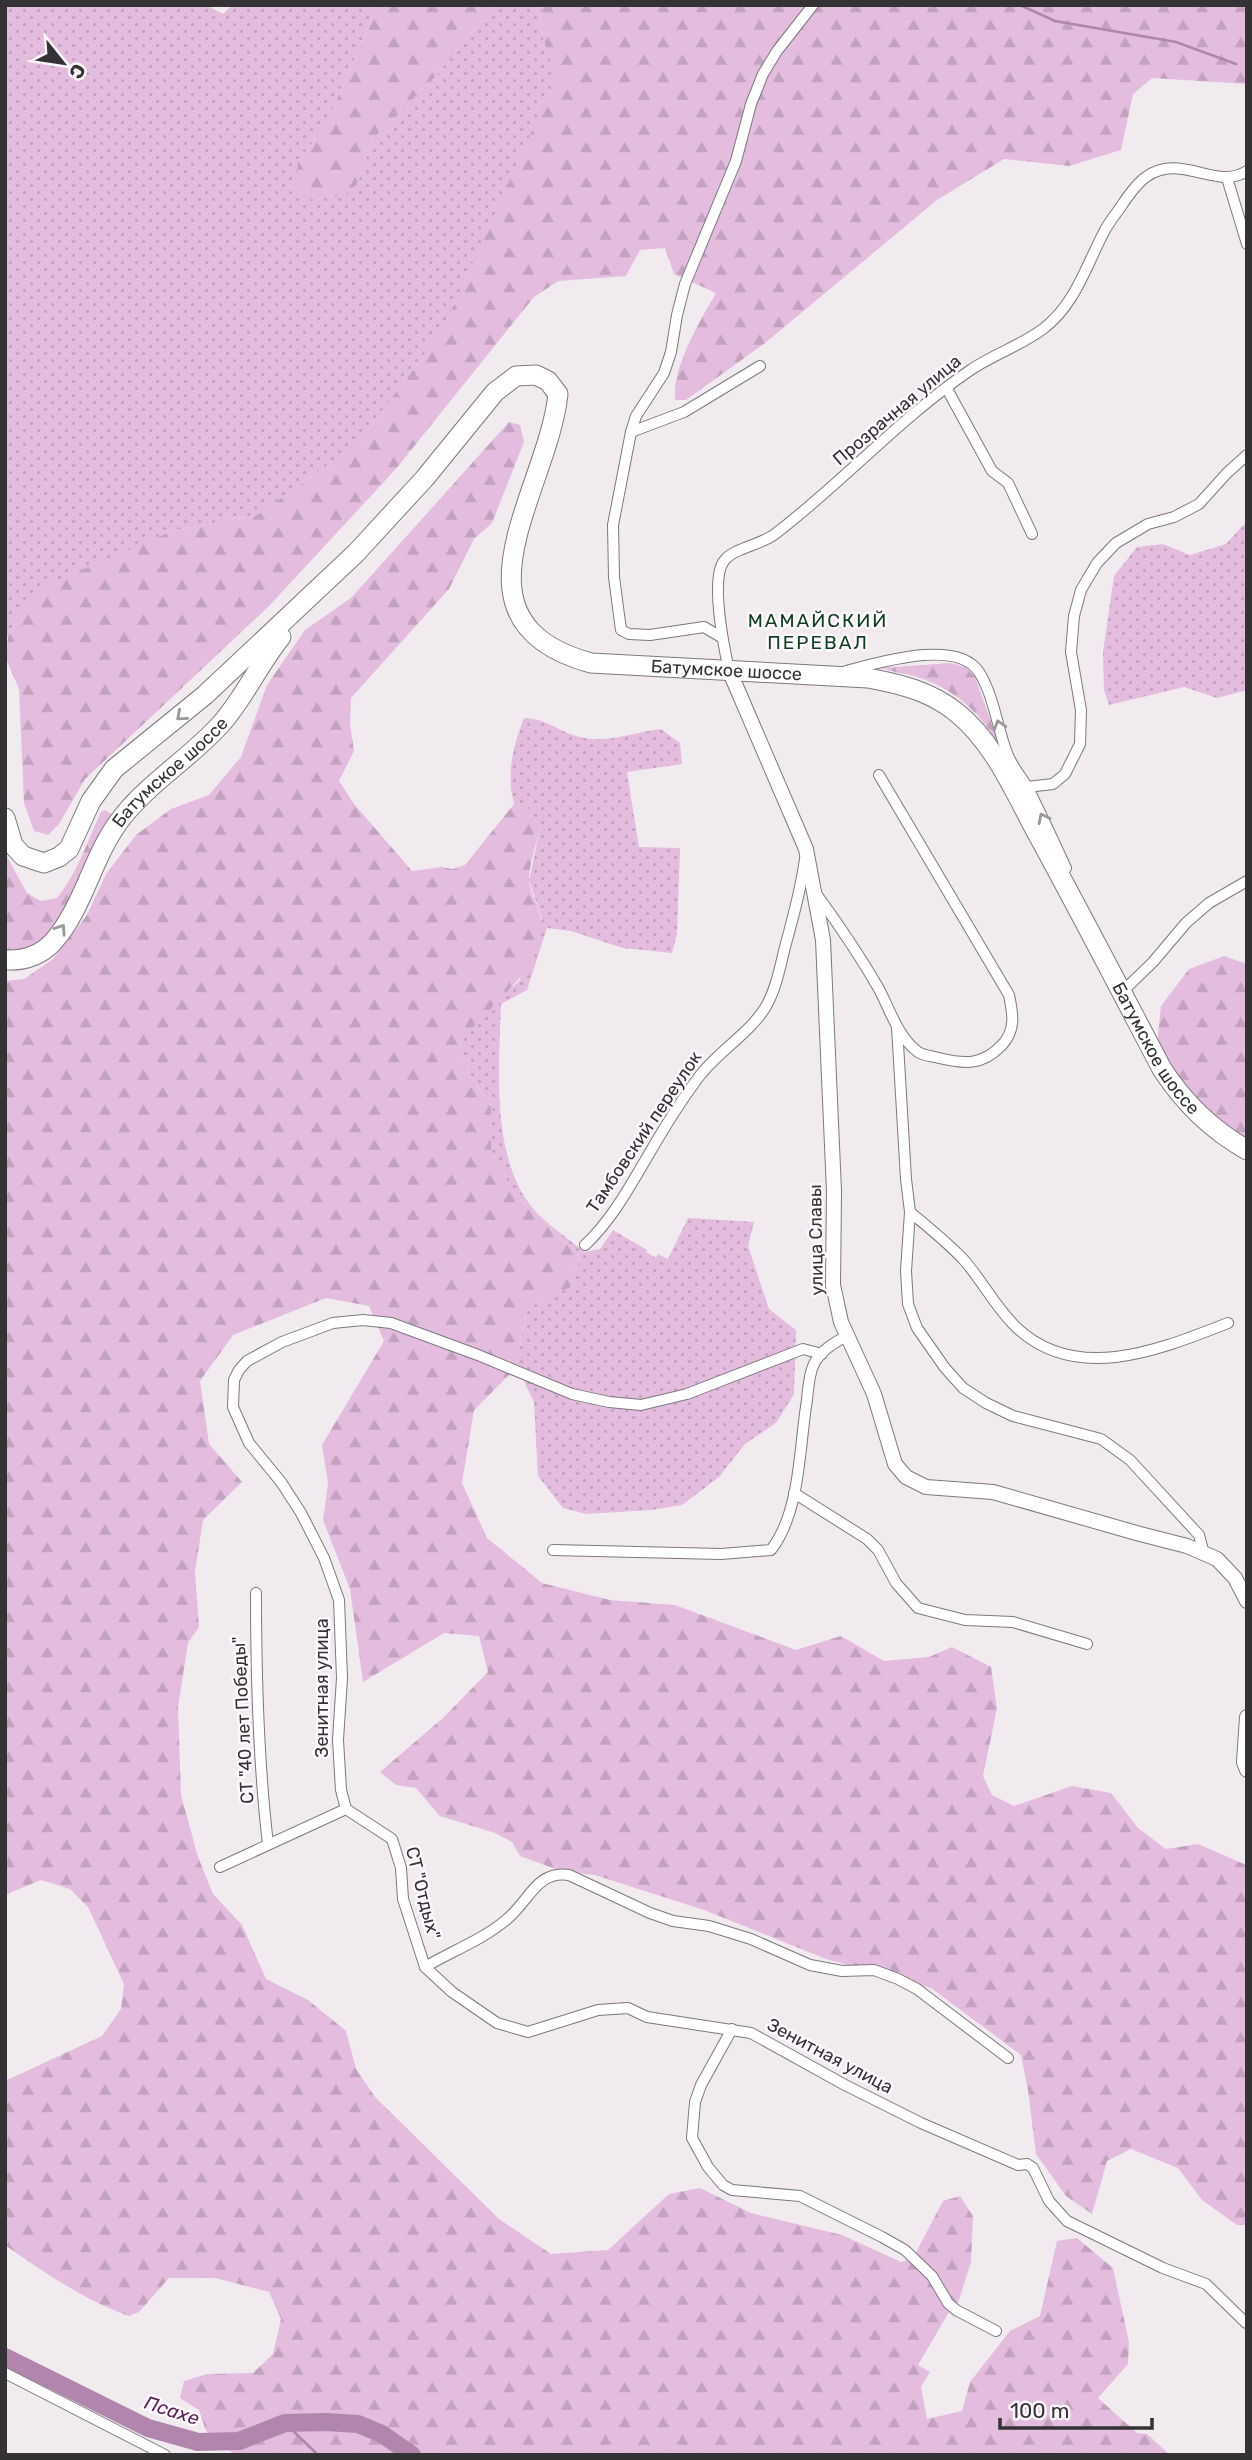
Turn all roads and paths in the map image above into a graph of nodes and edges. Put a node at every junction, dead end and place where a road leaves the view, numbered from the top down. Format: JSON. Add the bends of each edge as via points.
{"nodes":[{"id":1,"x":813,"y":5,"type":"edge"},
{"id":2,"x":1247,"y":171,"type":"edge"},
{"id":3,"x":1227,"y":178,"type":"junction"},
{"id":4,"x":1247,"y":244,"type":"edge"},
{"id":5,"x":760,"y":366,"type":"dead end"},
{"id":6,"x":947,"y":389,"type":"junction"},
{"id":7,"x":631,"y":432,"type":"junction"},
{"id":8,"x":1247,"y":456,"type":"edge"},
{"id":9,"x":1032,"y":534,"type":"dead end"},
{"id":10,"x":338,"y":570,"type":"junction"},
{"id":11,"x":721,"y":637,"type":"junction"},
{"id":12,"x":729,"y":670,"type":"junction"},
{"id":13,"x":827,"y":676,"type":"junction"},
{"id":14,"x":214,"y":686,"type":"junction"},
{"id":15,"x":232,"y":710,"type":"junction"},
{"id":16,"x":880,"y":775,"type":"dead end"},
{"id":17,"x":1027,"y":787,"type":"junction"},
{"id":18,"x":5,"y":818,"type":"edge"},
{"id":19,"x":806,"y":849,"type":"junction"},
{"id":20,"x":1247,"y":881,"type":"edge"},
{"id":21,"x":1070,"y":894,"type":"junction"},
{"id":22,"x":817,"y":895,"type":"junction"},
{"id":23,"x":5,"y":960,"type":"edge"},
{"id":24,"x":1122,"y":992,"type":"junction"},
{"id":25,"x":897,"y":1027,"type":"junction"},
{"id":26,"x":1247,"y":1150,"type":"edge"},
{"id":27,"x":911,"y":1212,"type":"junction"},
{"id":28,"x":585,"y":1245,"type":"dead end"},
{"id":29,"x":1228,"y":1323,"type":"dead end"},
{"id":30,"x":846,"y":1336,"type":"junction"},
{"id":31,"x":821,"y":1354,"type":"junction"},
{"id":32,"x":794,"y":1493,"type":"junction"},
{"id":33,"x":553,"y":1550,"type":"dead end"},
{"id":34,"x":1204,"y":1554,"type":"junction"},
{"id":35,"x":1243,"y":1585,"type":"edge"},
{"id":36,"x":256,"y":1593,"type":"dead end"},
{"id":37,"x":1247,"y":1601,"type":"edge"},
{"id":38,"x":1087,"y":1644,"type":"dead end"},
{"id":39,"x":1247,"y":1717,"type":"edge"},
{"id":40,"x":1247,"y":1770,"type":"edge"},
{"id":41,"x":346,"y":1809,"type":"junction"},
{"id":42,"x":268,"y":1844,"type":"junction"},
{"id":43,"x":220,"y":1867,"type":"dead end"},
{"id":44,"x":425,"y":1967,"type":"junction"},
{"id":45,"x":732,"y":2029,"type":"junction"},
{"id":46,"x":1008,"y":2058,"type":"dead end"},
{"id":47,"x":1246,"y":2323,"type":"edge"},
{"id":48,"x":996,"y":2331,"type":"dead end"},
{"id":49,"x":5,"y":2373,"type":"edge"},
{"id":50,"x":165,"y":2455,"type":"edge"}],
"edges":[{"from":1,"to":7,"type":"street","via":[[763,74],[736,161],[685,284],[664,373]]},
{"from":2,"to":3,"type":"street"},
{"from":3,"to":4,"type":"street"},
{"from":3,"to":6,"type":"street","name":"Прозрачная улица","via":[[1171,167],[1146,176],[1105,230],[1060,314]]},
{"from":5,"to":7,"type":"street","via":[[684,412]]},
{"from":6,"to":9,"type":"street","via":[[992,471],[1008,483]]},
{"from":6,"to":11,"type":"street","name":"Прозрачная улица","via":[[772,537],[729,555],[721,564],[718,583]]},
{"from":7,"to":11,"type":"street","via":[[613,525],[621,630],[650,635],[704,627]]},
{"from":8,"to":17,"type":"street","via":[[1199,504],[1148,524],[1116,543],[1097,563],[1081,590],[1074,616],[1071,652],[1081,709],[1080,744],[1065,774],[1053,784]]},
{"from":10,"to":12,"type":"highway","name":"Батумское шоссе","via":[[425,478],[495,392],[516,376],[536,374],[558,394],[555,419],[512,561],[514,599],[526,627],[547,647],[591,663]]},
{"from":10,"to":14,"type":"highway","name":"Батумское шоссе"},
{"from":10,"to":15,"type":"highway","name":"Батумское шоссе","via":[[264,657]]},
{"from":11,"to":12,"type":"street","name":"Прозрачная улица"},
{"from":12,"to":13,"type":"highway","name":"Батумское шоссе"},
{"from":12,"to":19,"type":"street","name":"улица Славы"},
{"from":17,"to":13,"type":"street","one_way":true,"via":[[1007,754],[984,681],[964,659],[927,655]]},
{"from":13,"to":21,"type":"highway","name":"Батумское шоссе","via":[[899,684],[929,694],[956,712],[995,756]]},
{"from":14,"to":15,"type":"highway","via":[[231,692]]},
{"from":14,"to":18,"type":"highway","name":"Батумское шоссе","one_way":true,"via":[[114,769],[91,801],[69,849],[59,858],[44,863],[23,856],[13,845]]},
{"from":23,"to":15,"type":"highway","name":"Батумское шоссе","one_way":true,"via":[[35,956],[52,942],[119,821]]},
{"from":16,"to":25,"type":"street","via":[[1009,995],[1013,1013],[1012,1030],[1001,1046],[982,1061],[960,1064],[918,1051]]},
{"from":21,"to":17,"type":"street","one_way":true,"via":[[1074,884]]},
{"from":19,"to":22,"type":"street","name":"улица Славы"},
{"from":19,"to":28,"type":"street","name":"Тамбовский переулок","via":[[801,887],[776,983],[765,1007],[697,1079],[631,1188]]},
{"from":20,"to":24,"type":"street","via":[[1186,923]]},
{"from":21,"to":24,"type":"highway","name":"Батумское шоссе"},
{"from":22,"to":25,"type":"street","via":[[879,990]]},
{"from":22,"to":30,"type":"street","name":"улица Славы","via":[[830,1051],[834,1284]]},
{"from":24,"to":26,"type":"highway","name":"Батумское шоссе","via":[[1177,1092],[1226,1139]]},
{"from":25,"to":27,"type":"street"},
{"from":27,"to":29,"type":"street","via":[[962,1258],[1014,1325],[1052,1351],[1079,1358],[1115,1358],[1167,1346]]},
{"from":27,"to":34,"type":"street","via":[[908,1304],[917,1328],[945,1368],[963,1388],[1013,1416],[1101,1439],[1130,1460],[1199,1535]]},
{"from":30,"to":31,"type":"street"},
{"from":30,"to":34,"type":"street","name":"улица Славы","via":[[874,1394],[895,1464],[911,1481],[926,1487],[1022,1499]]},
{"from":31,"to":32,"type":"street","via":[[813,1364]]},
{"from":31,"to":41,"type":"street","name":"Зенитная улица","via":[[803,1349],[687,1394],[641,1405],[572,1394],[391,1323],[333,1323],[247,1361],[234,1380],[233,1407],[249,1443],[301,1513],[339,1600],[342,1678],[338,1741]]},
{"from":32,"to":33,"type":"street","via":[[771,1550],[721,1554]]},
{"from":32,"to":38,"type":"street","via":[[867,1539],[918,1608],[965,1620],[1013,1622]]},
{"from":34,"to":35,"type":"street","name":"улица Славы","via":[[1217,1559]]},
{"from":35,"to":37,"type":"street","name":"улица Славы"},
{"from":36,"to":42,"type":"street","name":"СТ \"40 лет Победы\"","via":[[260,1777]]},
{"from":39,"to":40,"type":"street"},
{"from":41,"to":42,"type":"street"},
{"from":41,"to":44,"type":"street","name":"СТ \"Отдых\"","via":[[392,1839],[401,1868],[403,1899]]},
{"from":42,"to":43,"type":"street"},
{"from":44,"to":45,"type":"street","name":"Зенитная улица","via":[[497,2023],[528,2032],[598,2010],[628,2008],[647,2017]]},
{"from":44,"to":46,"type":"street","via":[[508,1919],[547,1876],[569,1875],[650,1913],[751,1939],[810,1965],[874,1970],[898,1979]]},
{"from":45,"to":47,"type":"street","name":"Зенитная улица","via":[[751,2034],[921,2123],[1033,2168],[1049,2201],[1066,2221],[1206,2284]]},
{"from":45,"to":48,"type":"street","via":[[701,2085],[692,2138],[723,2185],[732,2190],[800,2196],[882,2237],[905,2250],[932,2276],[956,2310]]},
{"from":49,"to":50,"type":"street"}]}
